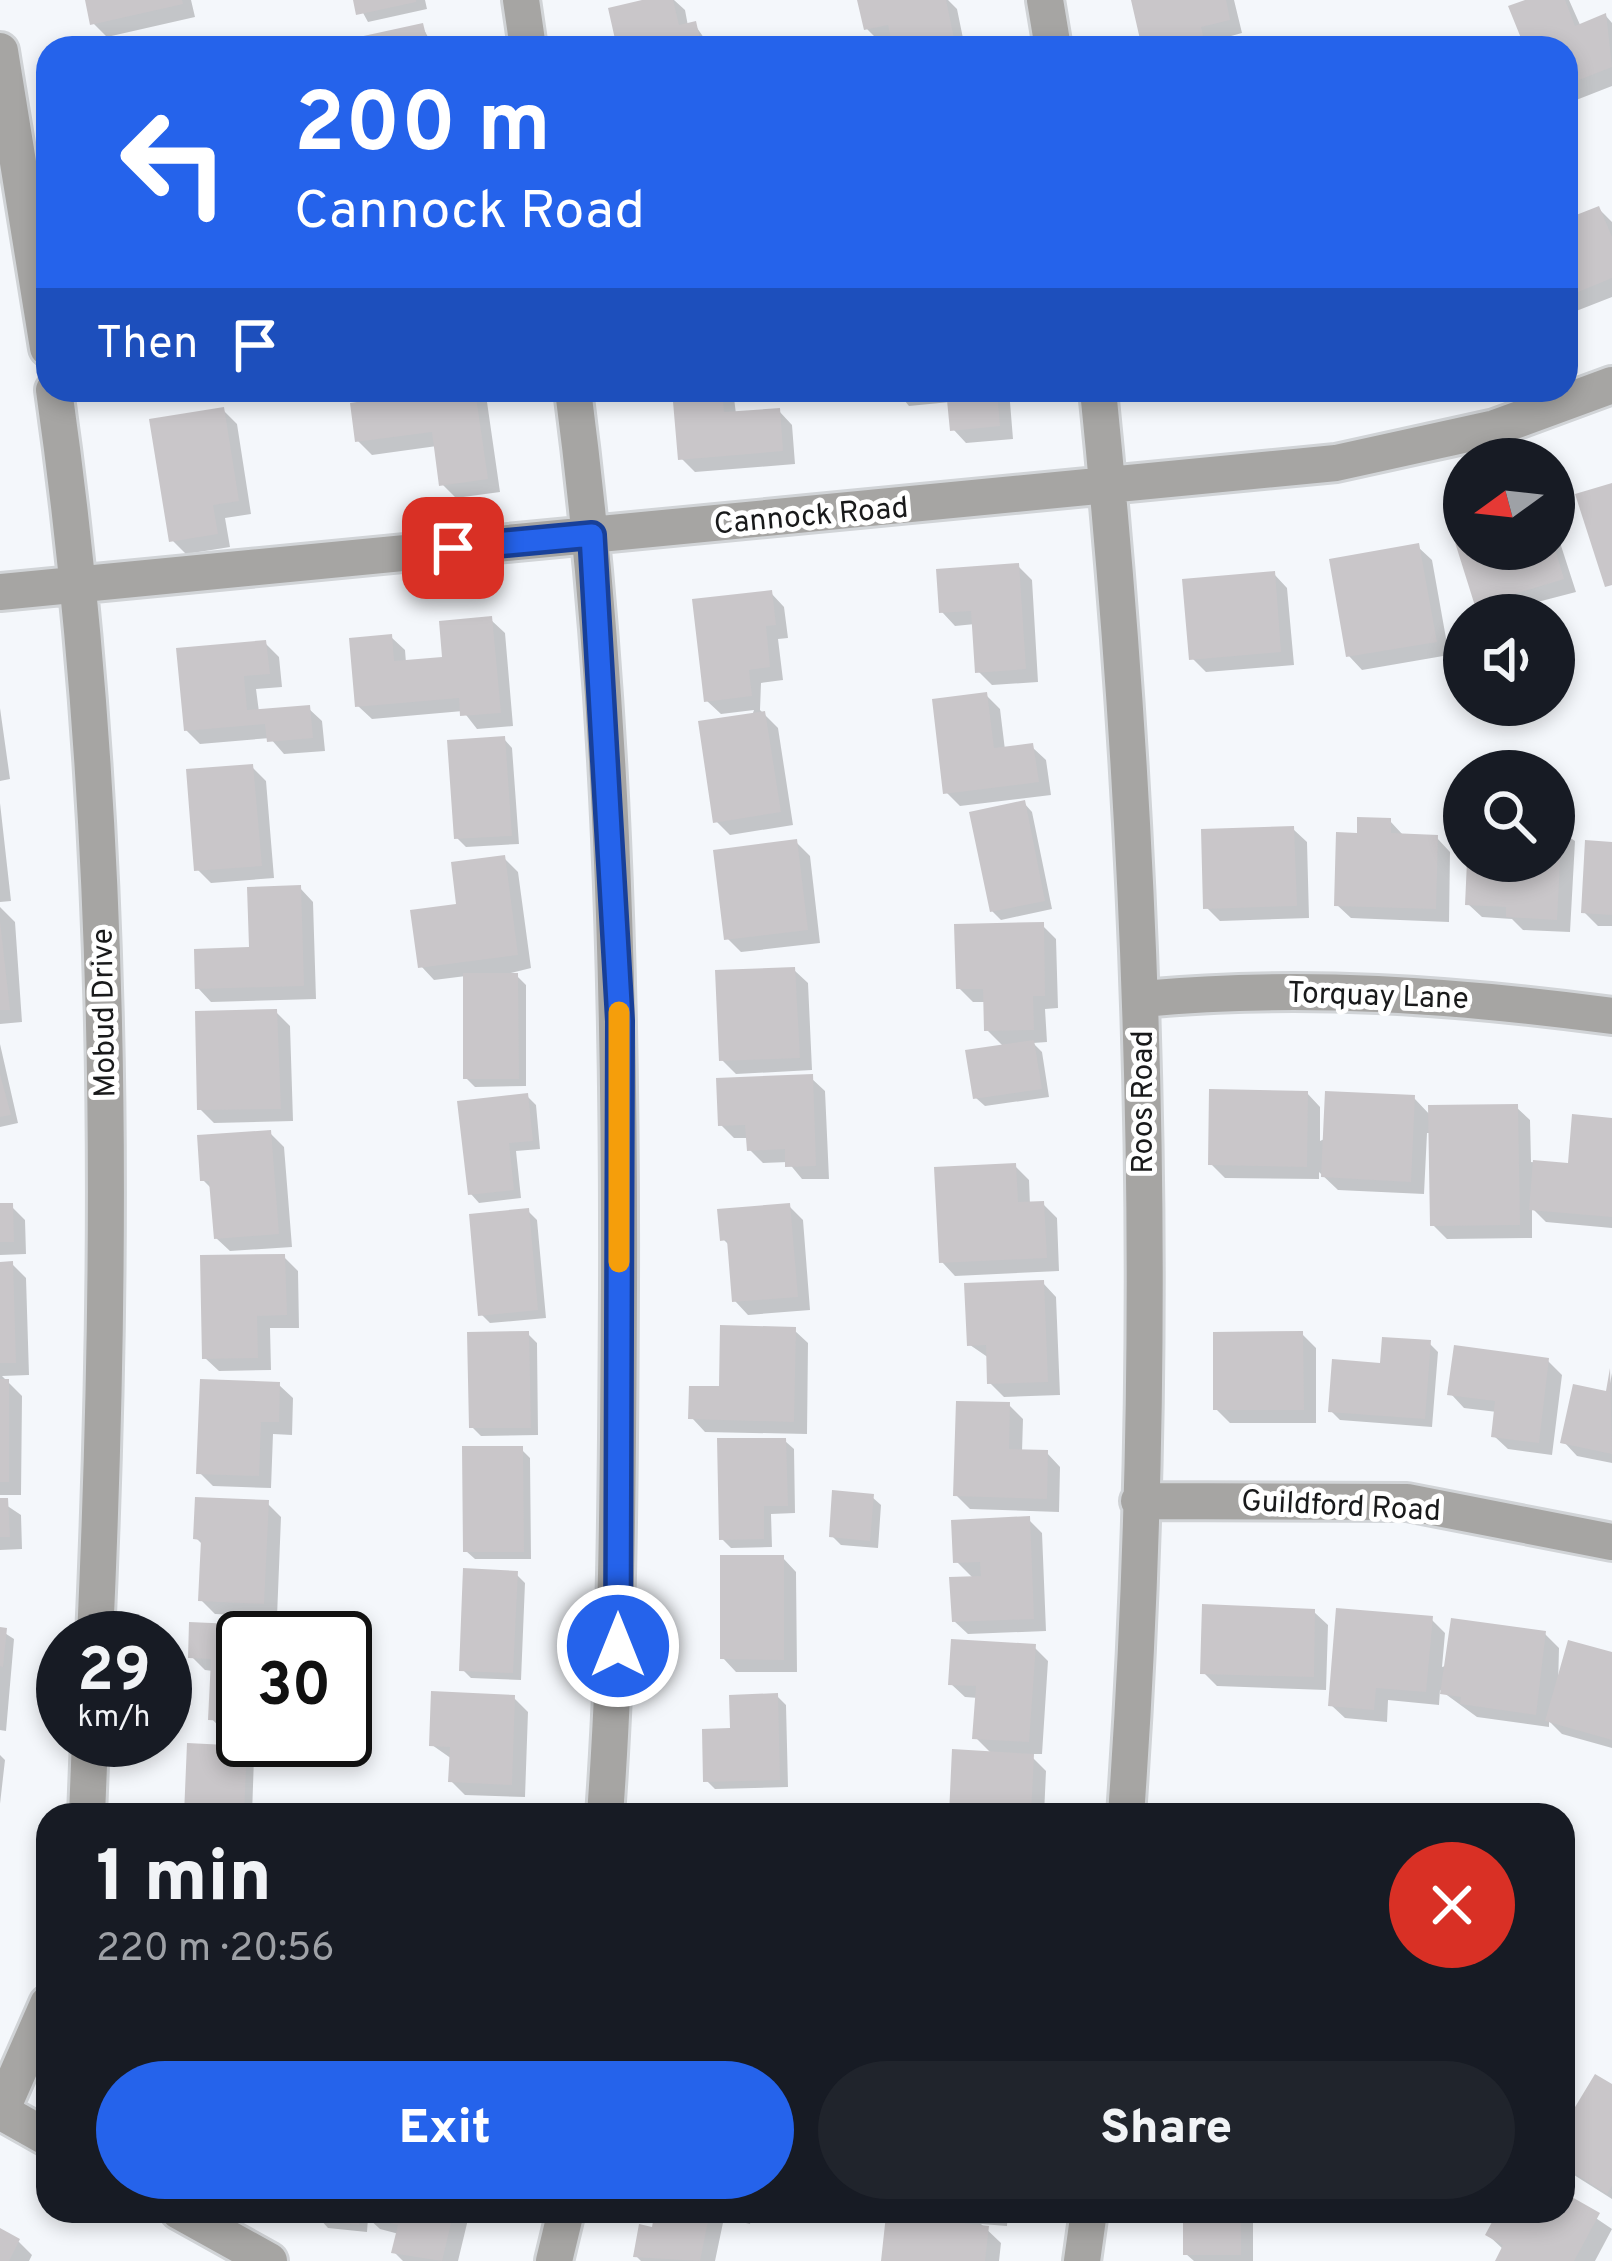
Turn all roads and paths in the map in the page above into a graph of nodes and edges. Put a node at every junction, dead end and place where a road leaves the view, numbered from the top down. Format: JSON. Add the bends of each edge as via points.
{"nodes":[{"id":1,"x":520,"y":0,"type":"edge"},
{"id":2,"x":1045,"y":0,"type":"edge"},
{"id":3,"x":526,"y":36,"type":"edge"},
{"id":4,"x":1051,"y":36,"type":"edge"},
{"id":5,"x":0,"y":51,"type":"edge"},
{"id":6,"x":36,"y":274,"type":"edge"},
{"id":7,"x":1612,"y":385,"type":"edge"},
{"id":8,"x":1578,"y":397,"type":"edge"},
{"id":9,"x":56,"y":402,"type":"edge"},
{"id":10,"x":575,"y":402,"type":"edge"},
{"id":11,"x":1098,"y":402,"type":"edge"},
{"id":12,"x":1566,"y":402,"type":"edge"},
{"id":13,"x":1108,"y":488,"type":"junction"},
{"id":14,"x":592,"y":535,"type":"junction"},
{"id":15,"x":82,"y":584,"type":"junction"},
{"id":16,"x":0,"y":592,"type":"edge"},
{"id":17,"x":1142,"y":999,"type":"junction"},
{"id":18,"x":1612,"y":1016,"type":"edge"},
{"id":19,"x":1139,"y":1501,"type":"junction"},
{"id":20,"x":1612,"y":1542,"type":"edge"},
{"id":21,"x":96,"y":1611,"type":"edge"},
{"id":22,"x":89,"y":1767,"type":"edge"},
{"id":23,"x":87,"y":1803,"type":"edge"},
{"id":24,"x":606,"y":1803,"type":"edge"},
{"id":25,"x":1127,"y":1803,"type":"edge"},
{"id":26,"x":36,"y":2031,"type":"edge"},
{"id":27,"x":1,"y":2111,"type":"edge"},
{"id":28,"x":36,"y":2131,"type":"edge"},
{"id":29,"x":197,"y":2223,"type":"edge"},
{"id":30,"x":563,"y":2223,"type":"edge"},
{"id":31,"x":1087,"y":2223,"type":"edge"},
{"id":32,"x":245,"y":2255,"type":"edge"},
{"id":33,"x":554,"y":2261,"type":"edge"},
{"id":34,"x":1082,"y":2261,"type":"edge"}],
"edges":[{"from":1,"to":3,"type":"street"},
{"from":2,"to":4,"type":"street"},
{"from":5,"to":6,"type":"street"},
{"from":7,"to":8,"type":"street","name":"Cannock Road"},
{"from":9,"to":15,"type":"street","name":"Mobud Drive"},
{"from":10,"to":14,"type":"street"},
{"from":11,"to":13,"type":"street","name":"Roos Road"},
{"from":12,"to":13,"type":"street","name":"Cannock Road","via":[[1495,428],[1336,463]]},
{"from":13,"to":14,"type":"street","name":"Cannock Road"},
{"from":13,"to":17,"type":"street","name":"Roos Road","via":[[1129,708]]},
{"from":14,"to":15,"type":"street","name":"Cannock Road"},
{"from":14,"to":24,"type":"street","via":[[620,1021],[618,1646]]},
{"from":15,"to":16,"type":"street","name":"Cannock Road"},
{"from":15,"to":21,"type":"street","name":"Mobud Drive","via":[[104,982],[106,1402]]},
{"from":17,"to":18,"type":"street","name":"Torquay Lane","via":[[1379,992]]},
{"from":17,"to":19,"type":"street","name":"Roos Road"},
{"from":19,"to":20,"type":"street","name":"Guildford Road","via":[[1406,1502]]},
{"from":19,"to":25,"type":"street","name":"Roos Road"},
{"from":22,"to":23,"type":"street"},
{"from":26,"to":27,"type":"street"},
{"from":27,"to":28,"type":"street"},
{"from":29,"to":32,"type":"street"},
{"from":30,"to":33,"type":"street"},
{"from":31,"to":34,"type":"street"}]}
